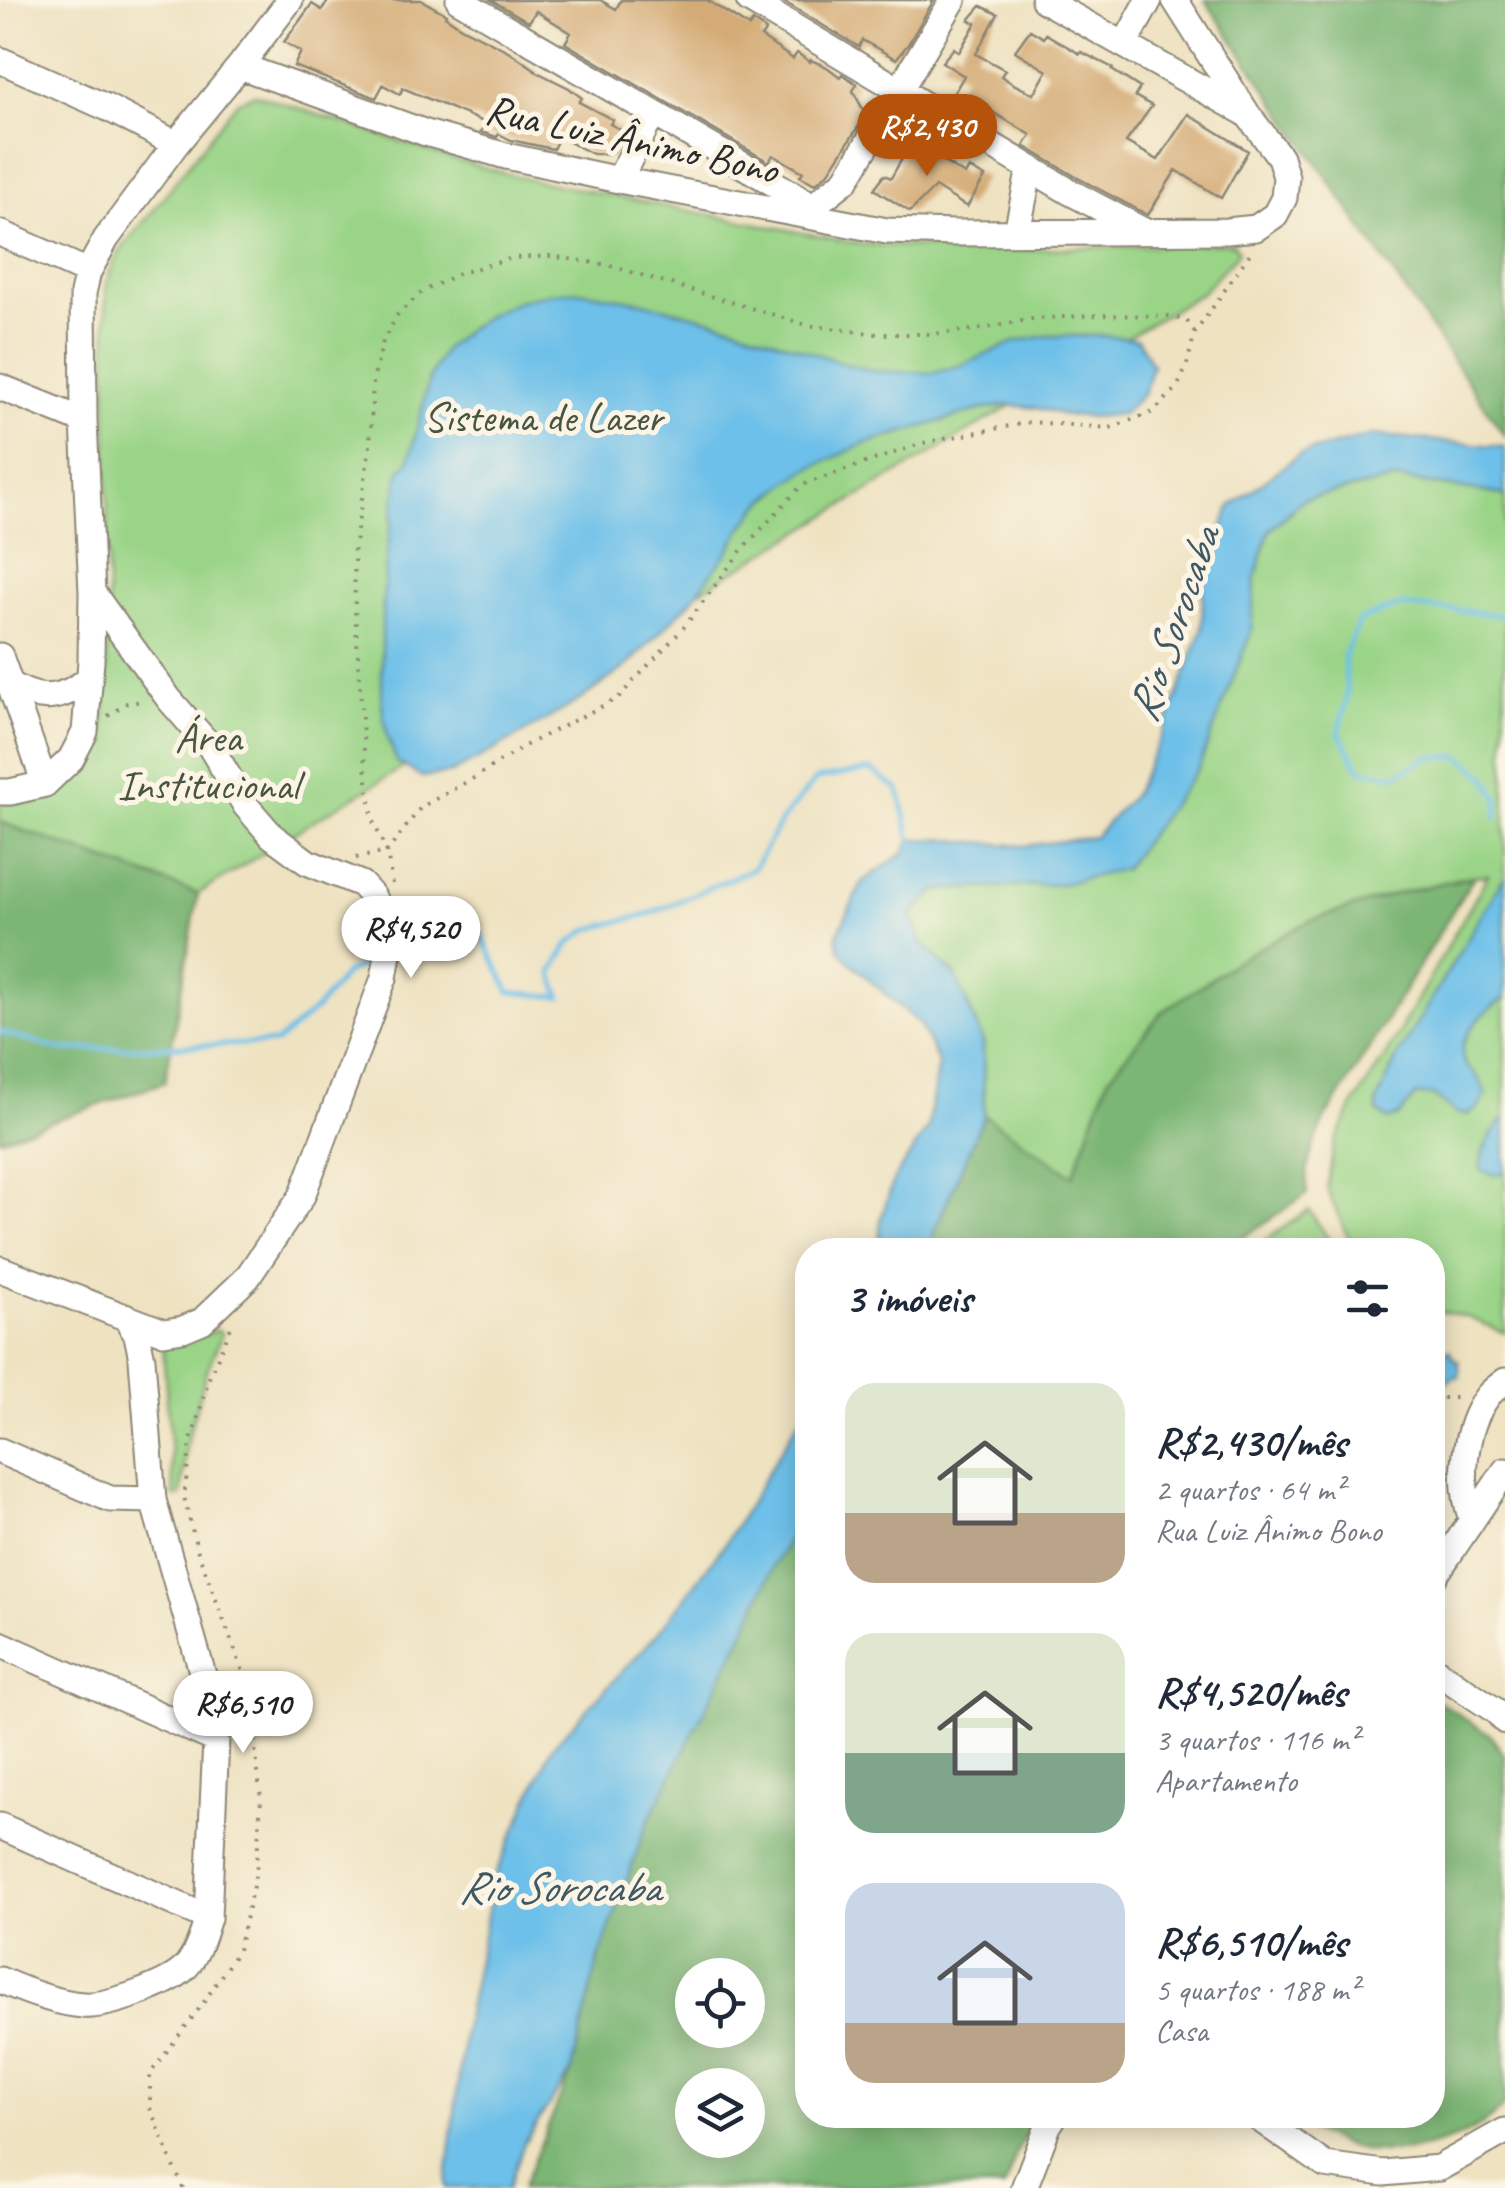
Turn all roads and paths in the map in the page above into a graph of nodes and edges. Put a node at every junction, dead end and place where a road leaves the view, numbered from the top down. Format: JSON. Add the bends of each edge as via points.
{"nodes":[{"id":1,"x":290,"y":0,"type":"edge"},
{"id":2,"x":458,"y":0,"type":"edge"},
{"id":3,"x":749,"y":0,"type":"edge"},
{"id":4,"x":953,"y":0,"type":"edge"},
{"id":5,"x":1044,"y":0,"type":"edge"},
{"id":6,"x":1149,"y":0,"type":"edge"},
{"id":7,"x":1174,"y":0,"type":"edge"},
{"id":8,"x":1125,"y":44,"type":"junction"},
{"id":9,"x":0,"y":60,"type":"edge"},
{"id":10,"x":240,"y":66,"type":"junction"},
{"id":11,"x":900,"y":89,"type":"junction"},
{"id":12,"x":653,"y":113,"type":"junction"},
{"id":13,"x":1248,"y":115,"type":"junction"},
{"id":14,"x":176,"y":144,"type":"junction"},
{"id":15,"x":746,"y":168,"type":"junction"},
{"id":16,"x":1030,"y":168,"type":"junction"},
{"id":17,"x":619,"y":180,"type":"junction"},
{"id":18,"x":846,"y":180,"type":"junction"},
{"id":19,"x":1070,"y":192,"type":"junction"},
{"id":20,"x":758,"y":206,"type":"junction"},
{"id":21,"x":817,"y":212,"type":"junction"},
{"id":22,"x":850,"y":224,"type":"junction"},
{"id":23,"x":1017,"y":232,"type":"junction"},
{"id":24,"x":1090,"y":232,"type":"junction"},
{"id":25,"x":1145,"y":232,"type":"junction"},
{"id":26,"x":0,"y":233,"type":"edge"},
{"id":27,"x":1259,"y":240,"type":"dead end"},
{"id":28,"x":88,"y":272,"type":"junction"},
{"id":29,"x":1196,"y":333,"type":"junction"},
{"id":30,"x":0,"y":387,"type":"edge"},
{"id":31,"x":84,"y":421,"type":"junction"},
{"id":32,"x":92,"y":592,"type":"junction"},
{"id":33,"x":0,"y":656,"type":"edge"},
{"id":34,"x":89,"y":679,"type":"junction"},
{"id":35,"x":10,"y":684,"type":"junction"},
{"id":36,"x":169,"y":699,"type":"junction"},
{"id":37,"x":85,"y":732,"type":"junction"},
{"id":38,"x":44,"y":784,"type":"junction"},
{"id":39,"x":0,"y":792,"type":"edge"},
{"id":40,"x":386,"y":852,"type":"junction"},
{"id":41,"x":392,"y":887,"type":"dead end"},
{"id":42,"x":0,"y":1269,"type":"edge"},
{"id":43,"x":126,"y":1316,"type":"junction"},
{"id":44,"x":232,"y":1323,"type":"dead end"},
{"id":45,"x":1505,"y":1381,"type":"edge"},
{"id":46,"x":0,"y":1451,"type":"edge"},
{"id":47,"x":1505,"y":1472,"type":"edge"},
{"id":48,"x":154,"y":1500,"type":"junction"},
{"id":49,"x":1472,"y":1519,"type":"junction"},
{"id":50,"x":1445,"y":1560,"type":"edge"},
{"id":51,"x":0,"y":1644,"type":"edge"},
{"id":52,"x":1445,"y":1677,"type":"edge"},
{"id":53,"x":1505,"y":1721,"type":"edge"},
{"id":54,"x":216,"y":1740,"type":"junction"},
{"id":55,"x":0,"y":1826,"type":"edge"},
{"id":56,"x":208,"y":1918,"type":"junction"},
{"id":57,"x":0,"y":1980,"type":"edge"},
{"id":58,"x":1047,"y":2128,"type":"edge"},
{"id":59,"x":1272,"y":2128,"type":"edge"},
{"id":60,"x":1505,"y":2131,"type":"edge"},
{"id":61,"x":1325,"y":2165,"type":"junction"},
{"id":62,"x":1434,"y":2178,"type":"edge"},
{"id":63,"x":184,"y":2188,"type":"edge"},
{"id":64,"x":1024,"y":2188,"type":"edge"},
{"id":65,"x":1360,"y":2188,"type":"edge"}],
"edges":[{"from":1,"to":10,"type":"street"},
{"from":2,"to":12,"type":"street"},
{"from":3,"to":11,"type":"street"},
{"from":4,"to":11,"type":"street"},
{"from":5,"to":8,"type":"street"},
{"from":6,"to":8,"type":"street"},
{"from":7,"to":13,"type":"street"},
{"from":8,"to":13,"type":"street"},
{"from":9,"to":14,"type":"street"},
{"from":10,"to":14,"type":"street"},
{"from":10,"to":17,"type":"street","name":"Rua Luiz Ânimo Bono","via":[[426,133]]},
{"from":11,"to":16,"type":"street"},
{"from":11,"to":18,"type":"street"},
{"from":12,"to":15,"type":"street"},
{"from":12,"to":17,"type":"street"},
{"from":13,"to":25,"type":"street","name":"Rua Luiz Ânimo Bono","via":[[1280,157],[1286,178],[1275,215],[1256,228],[1227,232]]},
{"from":14,"to":28,"type":"street"},
{"from":15,"to":20,"type":"street"},
{"from":15,"to":21,"type":"street"},
{"from":16,"to":19,"type":"street"},
{"from":16,"to":23,"type":"street"},
{"from":17,"to":20,"type":"street","name":"Rua Luiz Ânimo Bono"},
{"from":18,"to":21,"type":"street"},
{"from":18,"to":22,"type":"street"},
{"from":19,"to":24,"type":"street","via":[[1082,202]]},
{"from":19,"to":25,"type":"street"},
{"from":20,"to":21,"type":"street","name":"Rua Luiz Ânimo Bono"},
{"from":21,"to":22,"type":"street","name":"Rua Luiz Ânimo Bono"},
{"from":22,"to":23,"type":"street","name":"Rua Luiz Ânimo Bono"},
{"from":23,"to":24,"type":"street","name":"Rua Luiz Ânimo Bono"},
{"from":24,"to":25,"type":"street","name":"Rua Luiz Ânimo Bono"},
{"from":26,"to":28,"type":"street"},
{"from":27,"to":29,"type":"path"},
{"from":28,"to":31,"type":"street"},
{"from":29,"to":40,"type":"path","via":[[1177,388],[1153,412],[1110,428],[1030,422],[923,443],[802,485],[618,698],[422,807]]},
{"from":29,"to":40,"type":"path","via":[[1169,316],[1136,315],[1032,319],[932,334],[860,332],[807,325],[608,265],[550,256],[513,258],[422,292],[398,314],[383,341],[354,550],[365,767],[373,822]]},
{"from":30,"to":31,"type":"street"},
{"from":31,"to":32,"type":"street"},
{"from":32,"to":34,"type":"street"},
{"from":32,"to":36,"type":"street"},
{"from":33,"to":35,"type":"street"},
{"from":34,"to":35,"type":"street","via":[[74,691],[50,696],[29,696]]},
{"from":34,"to":37,"type":"street"},
{"from":35,"to":38,"type":"street"},
{"from":36,"to":37,"type":"path","via":[[127,702]]},
{"from":36,"to":43,"type":"street","via":[[272,836],[308,862],[360,884],[373,898],[390,943],[384,978],[302,1196],[247,1278],[202,1321],[183,1329],[164,1332]]},
{"from":37,"to":38,"type":"street"},
{"from":38,"to":39,"type":"street"},
{"from":40,"to":41,"type":"path"},
{"from":42,"to":43,"type":"street"},
{"from":43,"to":48,"type":"street","via":[[142,1359]]},
{"from":44,"to":63,"type":"path","via":[[190,1440],[184,1497],[248,1685],[259,1836],[238,1950],[150,2074],[150,2108]]},
{"from":45,"to":49,"type":"street","via":[[1488,1395],[1469,1435],[1464,1476]]},
{"from":46,"to":48,"type":"street","via":[[110,1499]]},
{"from":47,"to":49,"type":"street"},
{"from":48,"to":54,"type":"street"},
{"from":49,"to":50,"type":"street"},
{"from":51,"to":54,"type":"street"},
{"from":52,"to":53,"type":"street"},
{"from":54,"to":56,"type":"street"},
{"from":55,"to":56,"type":"street"},
{"from":56,"to":57,"type":"street","via":[[186,1967],[146,1991],[86,2006]]},
{"from":58,"to":64,"type":"street"},
{"from":59,"to":61,"type":"street"},
{"from":60,"to":62,"type":"street"},
{"from":61,"to":62,"type":"street"},
{"from":61,"to":65,"type":"street"}]}
